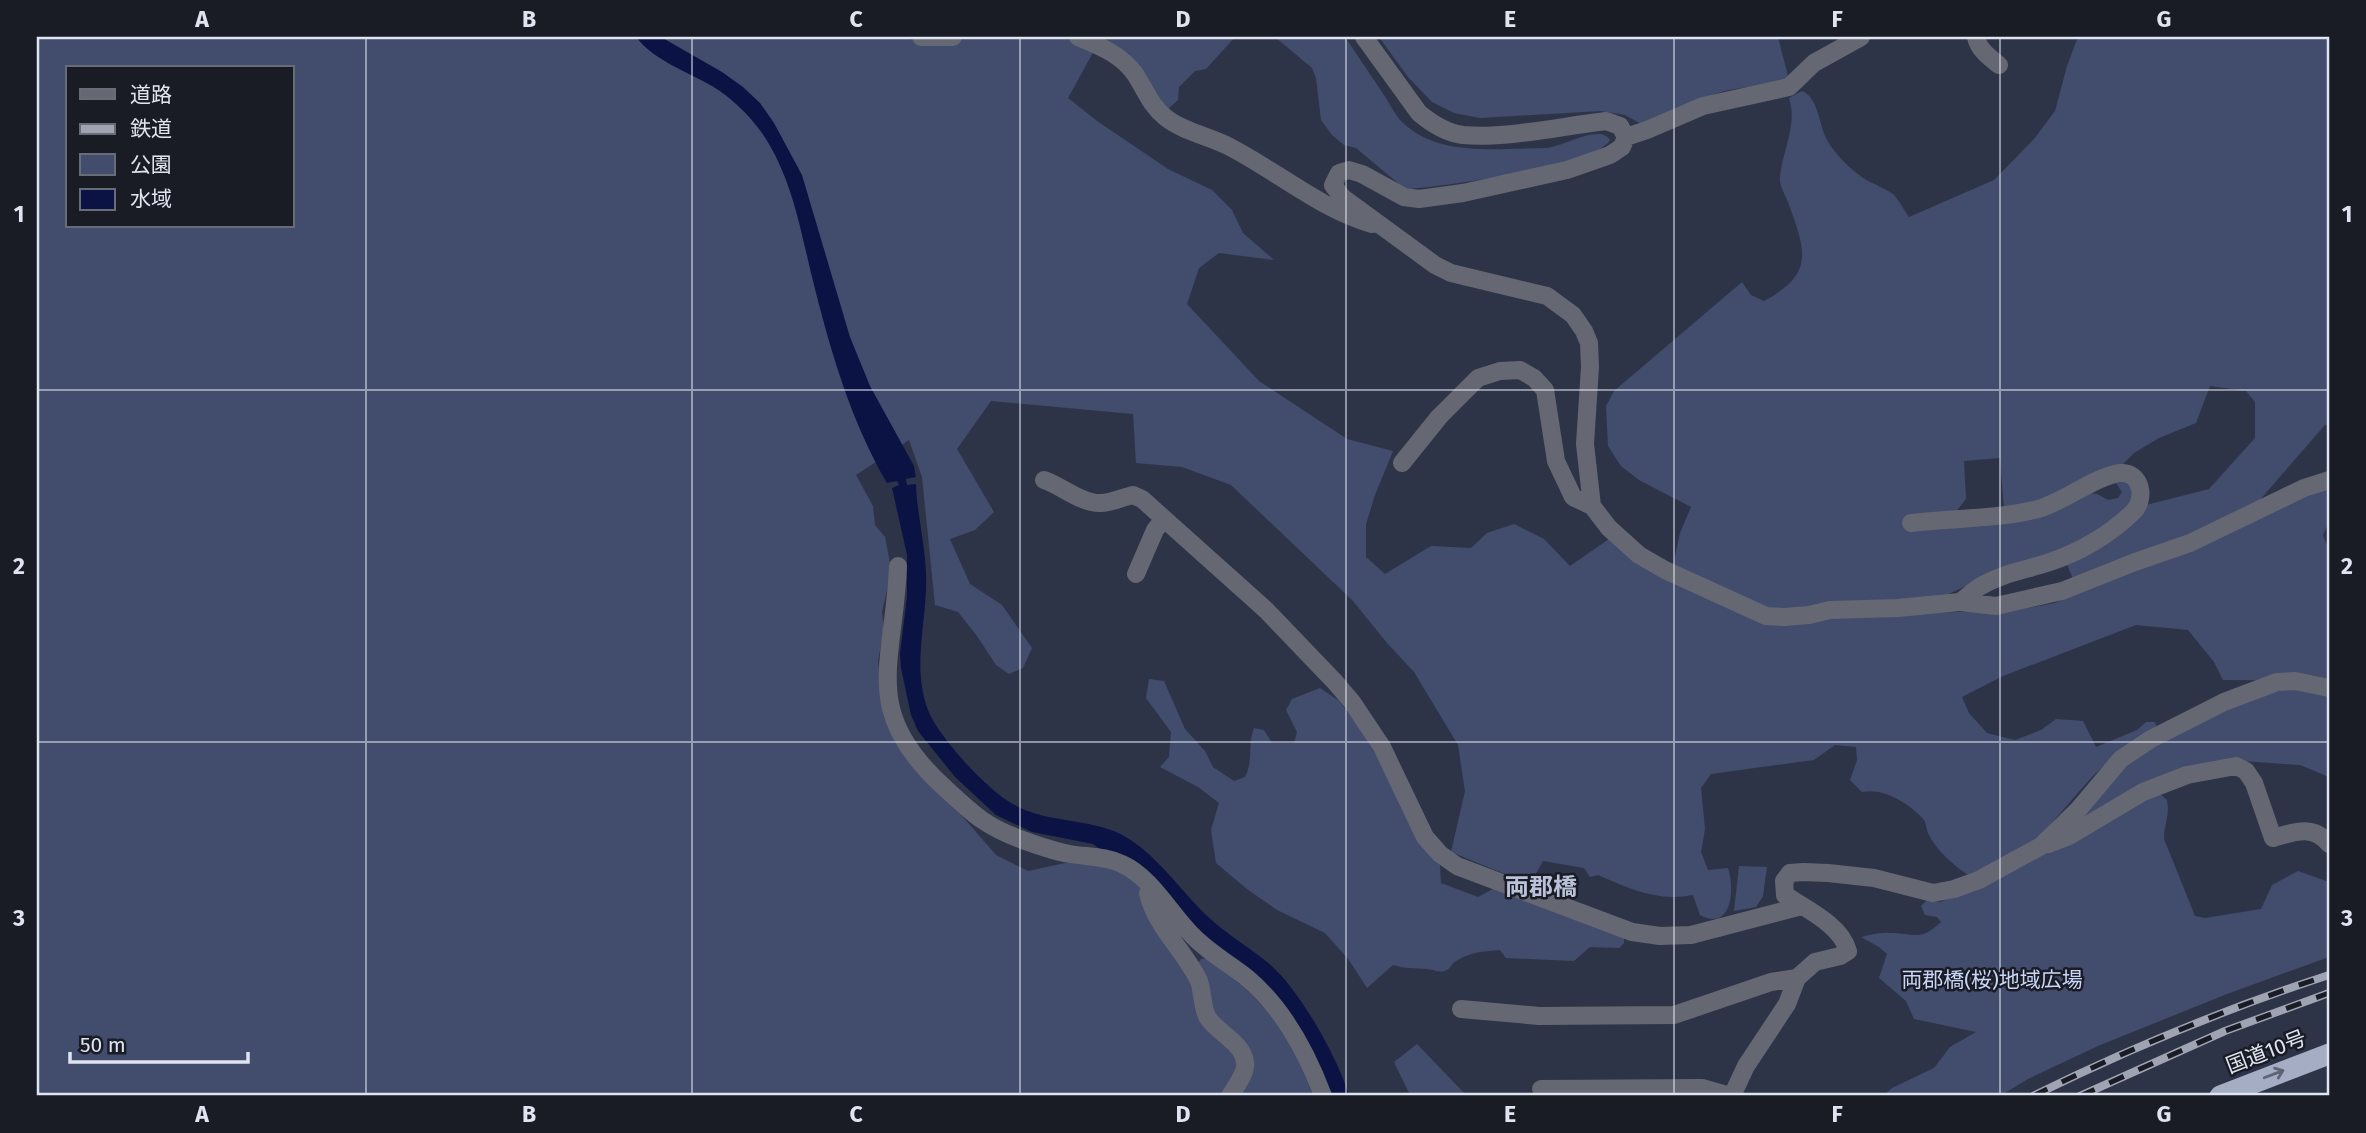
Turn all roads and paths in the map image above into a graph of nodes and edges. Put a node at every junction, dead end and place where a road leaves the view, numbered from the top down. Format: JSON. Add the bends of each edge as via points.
{"nodes":[{"id":1,"x":921,"y":37,"type":"edge"},
{"id":2,"x":953,"y":37,"type":"edge"},
{"id":3,"x":1078,"y":37,"type":"edge"},
{"id":4,"x":1364,"y":37,"type":"edge"},
{"id":5,"x":1861,"y":37,"type":"edge"},
{"id":6,"x":1976,"y":37,"type":"edge"},
{"id":7,"x":1999,"y":65,"type":"dead end"},
{"id":8,"x":1626,"y":137,"type":"junction"},
{"id":9,"x":1383,"y":227,"type":"junction"},
{"id":10,"x":1402,"y":463,"type":"dead end"},
{"id":11,"x":1044,"y":480,"type":"dead end"},
{"id":12,"x":2329,"y":480,"type":"edge"},
{"id":13,"x":1592,"y":506,"type":"junction"},
{"id":14,"x":1163,"y":520,"type":"junction"},
{"id":15,"x":1911,"y":523,"type":"dead end"},
{"id":16,"x":898,"y":566,"type":"dead end"},
{"id":17,"x":1136,"y":574,"type":"dead end"},
{"id":18,"x":1960,"y":602,"type":"junction"},
{"id":19,"x":2329,"y":688,"type":"edge"},
{"id":20,"x":2329,"y":844,"type":"edge"},
{"id":21,"x":2041,"y":846,"type":"junction"},
{"id":22,"x":1145,"y":881,"type":"junction"},
{"id":23,"x":1802,"y":906,"type":"junction"},
{"id":24,"x":1797,"y":978,"type":"junction"},
{"id":25,"x":1461,"y":1009,"type":"dead end"},
{"id":26,"x":2329,"y":1054,"type":"edge"},
{"id":27,"x":1541,"y":1089,"type":"dead end"},
{"id":28,"x":1230,"y":1096,"type":"edge"},
{"id":29,"x":1323,"y":1096,"type":"edge"},
{"id":30,"x":1731,"y":1096,"type":"edge"},
{"id":31,"x":2220,"y":1096,"type":"edge"}],
"edges":[{"from":1,"to":2,"type":"street"},
{"from":3,"to":9,"type":"street","via":[[1121,59],[1167,119],[1266,167],[1344,216]]},
{"from":4,"to":8,"type":"street","via":[[1409,103],[1429,122],[1451,132],[1509,133],[1606,121],[1620,126]]},
{"from":5,"to":8,"type":"street","via":[[1814,62],[1789,87],[1703,106]]},
{"from":6,"to":7,"type":"street"},
{"from":8,"to":9,"type":"street","via":[[1622,147],[1610,155],[1463,194],[1404,197],[1362,174],[1339,173],[1333,185],[1342,197]]},
{"from":9,"to":13,"type":"street","via":[[1451,273],[1547,296],[1573,315],[1589,343],[1585,444]]},
{"from":10,"to":13,"type":"street","via":[[1478,378],[1520,370],[1545,390],[1556,461],[1573,497]]},
{"from":11,"to":14,"type":"street","via":[[1088,502],[1133,495]]},
{"from":12,"to":18,"type":"street","via":[[2190,543],[2062,591],[1996,606]]},
{"from":13,"to":18,"type":"street","via":[[1639,555],[1766,616]]},
{"from":14,"to":17,"type":"street"},
{"from":14,"to":23,"type":"street","via":[[1266,610],[1352,702],[1382,747],[1425,837],[1457,866],[1632,932],[1660,936],[1690,935]]},
{"from":15,"to":18,"type":"street","via":[[2040,508],[2124,472],[2140,485],[2138,507],[2099,538],[2079,551],[1982,585]]},
{"from":16,"to":22,"type":"street","via":[[887,693],[898,730],[917,761],[981,821],[1043,847],[1123,864]]},
{"from":19,"to":21,"type":"street","via":[[2277,682],[2151,738],[2121,759]]},
{"from":20,"to":21,"type":"street","via":[[2311,831],[2273,838],[2254,783],[2236,766],[2187,775],[2143,792],[2069,836]]},
{"from":21,"to":23,"type":"street","via":[[1979,880],[1933,893],[1874,878],[1790,873],[1784,881],[1785,895]]},
{"from":22,"to":28,"type":"street","via":[[1158,918],[1197,979],[1207,1017],[1245,1060]]},
{"from":22,"to":29,"type":"street","via":[[1195,938],[1272,1004],[1306,1056]]},
{"from":23,"to":24,"type":"street","via":[[1838,932],[1848,951],[1815,962]]},
{"from":24,"to":25,"type":"street","via":[[1771,982],[1674,1015],[1539,1016]]},
{"from":24,"to":30,"type":"street","via":[[1787,1004]]},
{"from":31,"to":26,"type":"highway","name":"国道10号","one_way":true},
{"from":27,"to":30,"type":"street","via":[[1702,1088]]}]}
